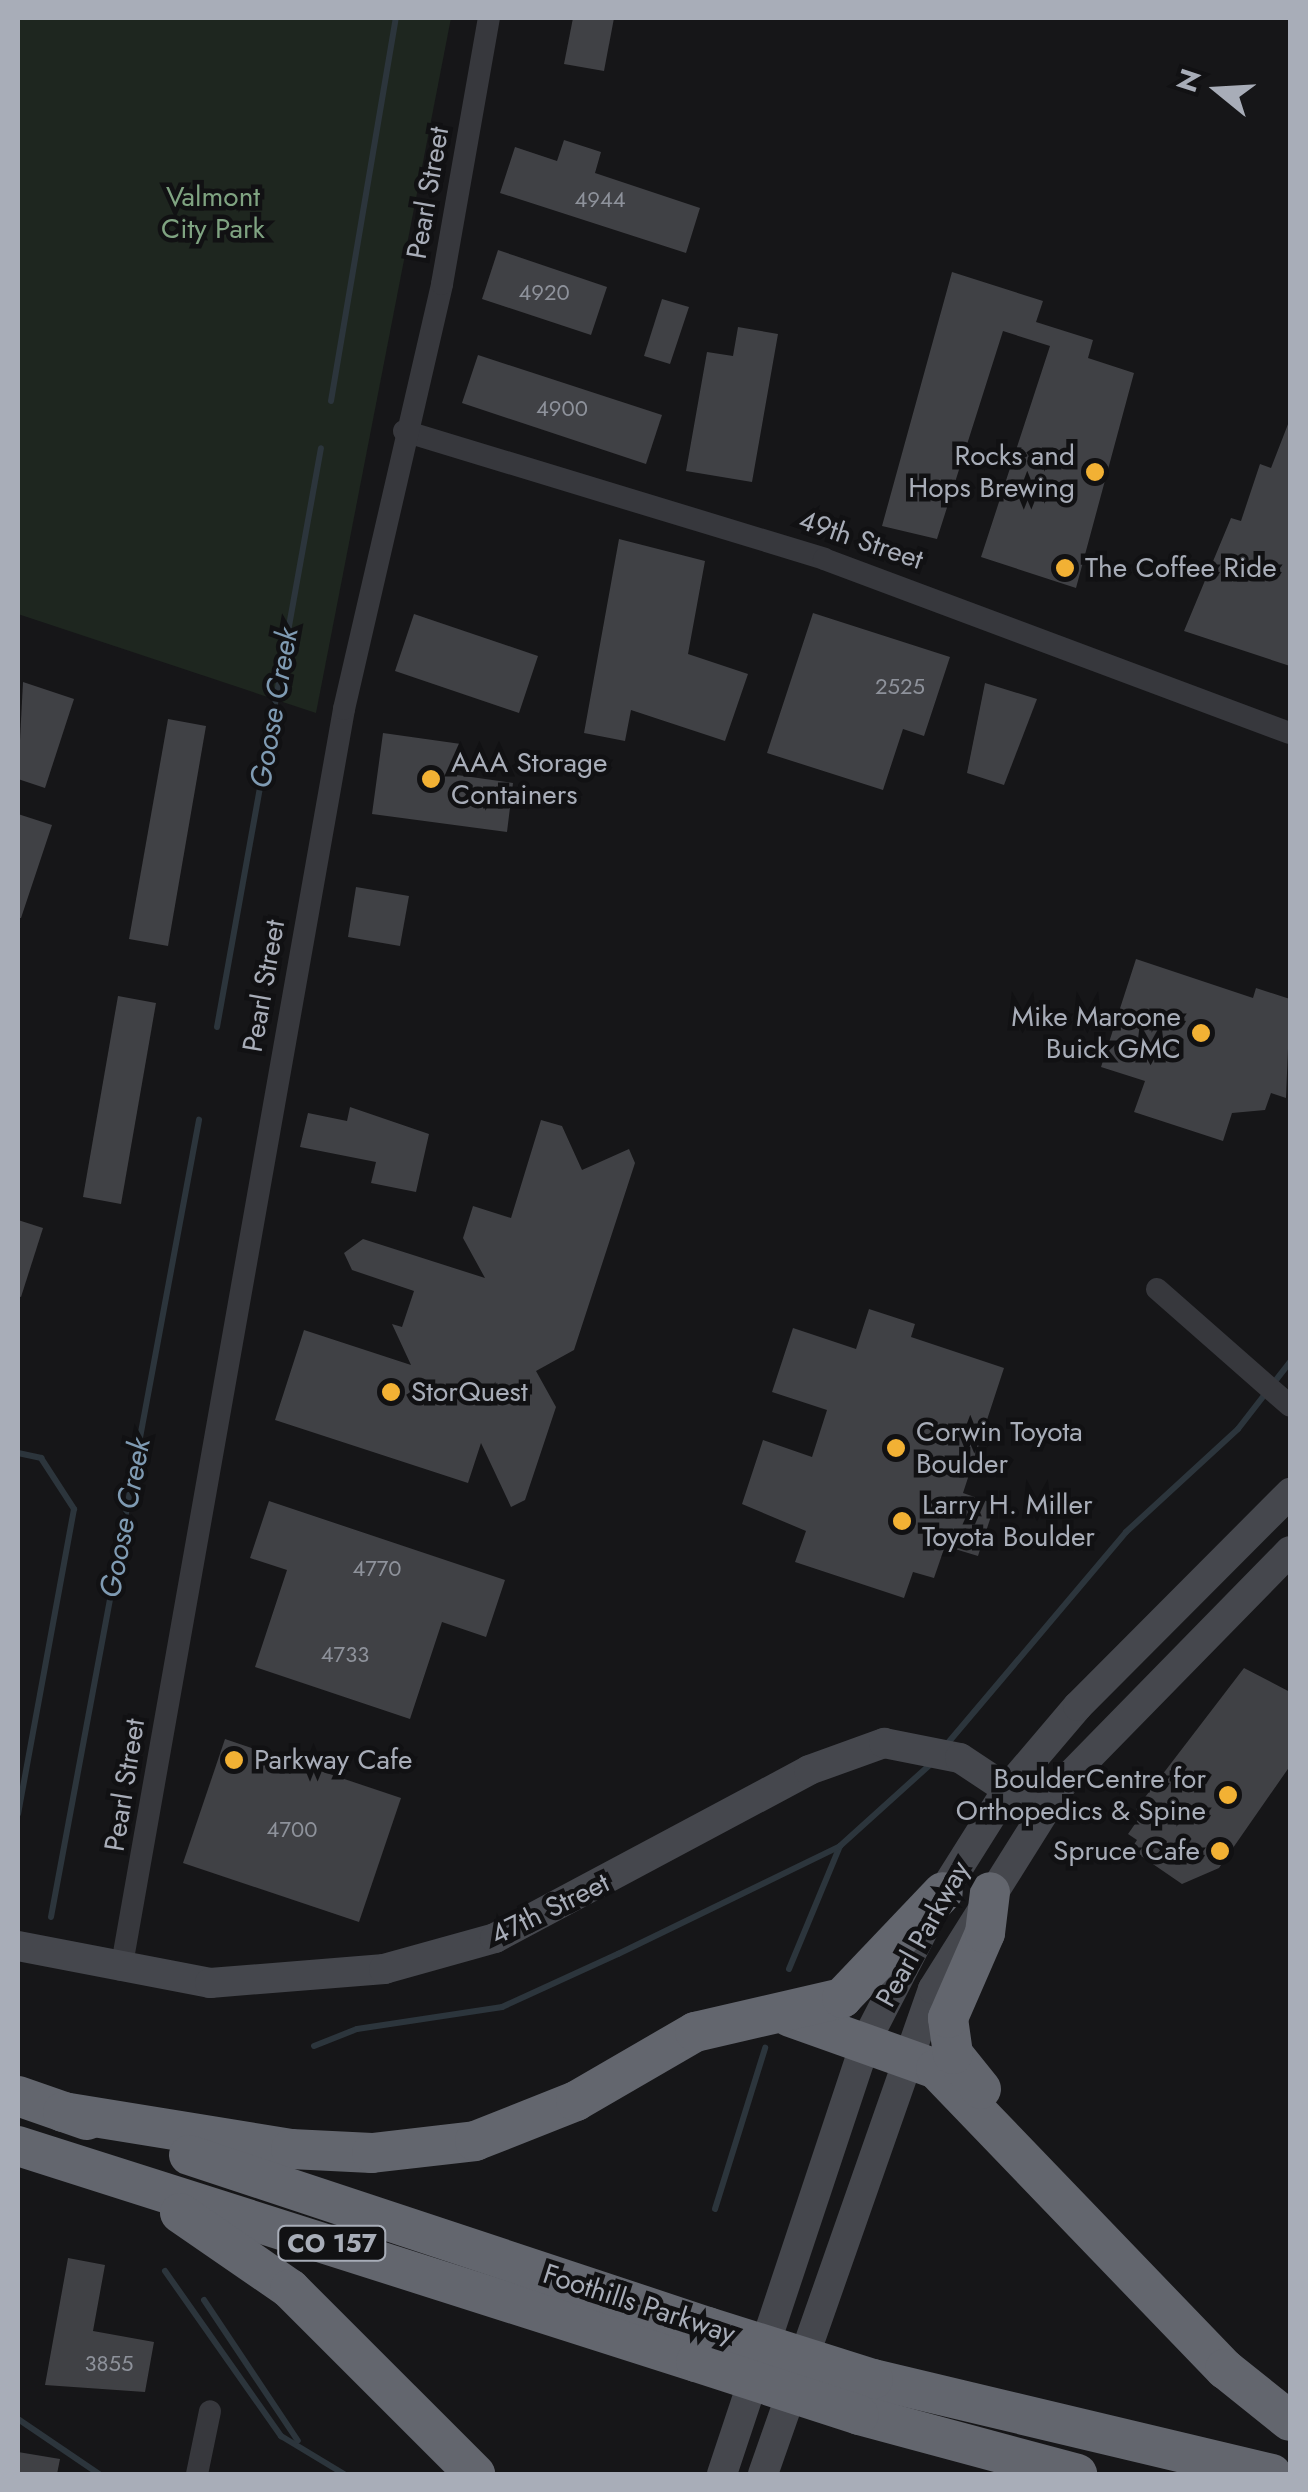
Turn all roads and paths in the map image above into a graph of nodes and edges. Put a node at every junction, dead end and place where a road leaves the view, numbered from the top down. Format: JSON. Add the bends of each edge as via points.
{"nodes":[{"id":1,"x":489,"y":18,"type":"edge"},
{"id":2,"x":404,"y":431,"type":"junction"},
{"id":3,"x":1290,"y":733,"type":"edge"},
{"id":4,"x":1157,"y":1289,"type":"dead end"},
{"id":5,"x":1290,"y":1406,"type":"edge"},
{"id":6,"x":1290,"y":1493,"type":"edge"},
{"id":7,"x":1290,"y":1551,"type":"edge"},
{"id":8,"x":1009,"y":1787,"type":"junction"},
{"id":9,"x":1040,"y":1812,"type":"junction"},
{"id":10,"x":942,"y":1892,"type":"junction"},
{"id":11,"x":990,"y":1892,"type":"junction"},
{"id":12,"x":18,"y":1946,"type":"edge"},
{"id":13,"x":122,"y":1970,"type":"junction"},
{"id":14,"x":783,"y":2016,"type":"junction"},
{"id":15,"x":867,"y":2039,"type":"junction"},
{"id":16,"x":904,"y":2055,"type":"junction"},
{"id":17,"x":18,"y":2096,"type":"edge"},
{"id":18,"x":63,"y":2112,"type":"junction"},
{"id":19,"x":30,"y":2150,"type":"edge"},
{"id":20,"x":1097,"y":2230,"type":"junction"},
{"id":21,"x":702,"y":2344,"type":"junction"},
{"id":22,"x":866,"y":2397,"type":"junction"},
{"id":23,"x":210,"y":2411,"type":"dead end"},
{"id":24,"x":1290,"y":2421,"type":"edge"},
{"id":25,"x":197,"y":2474,"type":"edge"},
{"id":26,"x":475,"y":2474,"type":"edge"},
{"id":27,"x":722,"y":2474,"type":"edge"},
{"id":28,"x":763,"y":2474,"type":"edge"},
{"id":29,"x":1077,"y":2474,"type":"edge"},
{"id":30,"x":1272,"y":2474,"type":"edge"}],
"edges":[{"from":1,"to":2,"type":"street","name":"Pearl Street","via":[[442,284]]},
{"from":2,"to":3,"type":"street","name":"49th Street","via":[[810,554]]},
{"from":2,"to":13,"type":"street","name":"Pearl Street","via":[[344,709]]},
{"from":4,"to":5,"type":"street"},
{"from":6,"to":8,"type":"main road","name":"Pearl Parkway"},
{"from":7,"to":9,"type":"main road","name":"Pearl Parkway"},
{"from":8,"to":9,"type":"main road","name":"47th Street"},
{"from":8,"to":10,"type":"main road","name":"Pearl Parkway"},
{"from":8,"to":13,"type":"main road","name":"47th Street","via":[[960,1758],[884,1743],[833,1759],[548,1914],[442,1956],[272,1983]]},
{"from":9,"to":11,"type":"main road","name":"Pearl Parkway"},
{"from":10,"to":14,"type":"highway","via":[[854,1991]]},
{"from":10,"to":15,"type":"main road","name":"Pearl Parkway"},
{"from":11,"to":16,"type":"main road","name":"Pearl Parkway"},
{"from":11,"to":20,"type":"highway","via":[[985,1933],[948,2018],[953,2054],[1075,2188]]},
{"from":12,"to":13,"type":"main road","name":"47th Street"},
{"from":14,"to":15,"type":"highway"},
{"from":14,"to":18,"type":"highway","via":[[695,2032],[543,2116],[438,2148],[240,2145]]},
{"from":15,"to":16,"type":"highway"},
{"from":15,"to":27,"type":"main road","name":"Pearl Parkway"},
{"from":16,"to":20,"type":"highway","via":[[960,2091]]},
{"from":16,"to":28,"type":"main road","name":"Pearl Parkway"},
{"from":17,"to":18,"type":"highway","name":"Foothills Parkway","number":"CO 157"},
{"from":18,"to":21,"type":"highway","name":"Foothills Parkway","number":"CO 157"},
{"from":19,"to":21,"type":"highway","name":"Foothills Parkway","number":"CO 157"},
{"from":19,"to":26,"type":"highway","via":[[140,2192],[247,2253]]},
{"from":20,"to":24,"type":"highway","via":[[1225,2369]]},
{"from":21,"to":22,"type":"highway","name":"Foothills Parkway","number":"CO 157","bridge":true},
{"from":22,"to":29,"type":"highway","name":"Foothills Parkway","number":"CO 157"},
{"from":22,"to":30,"type":"highway","name":"Foothills Parkway","number":"CO 157"},
{"from":23,"to":25,"type":"street"}]}
